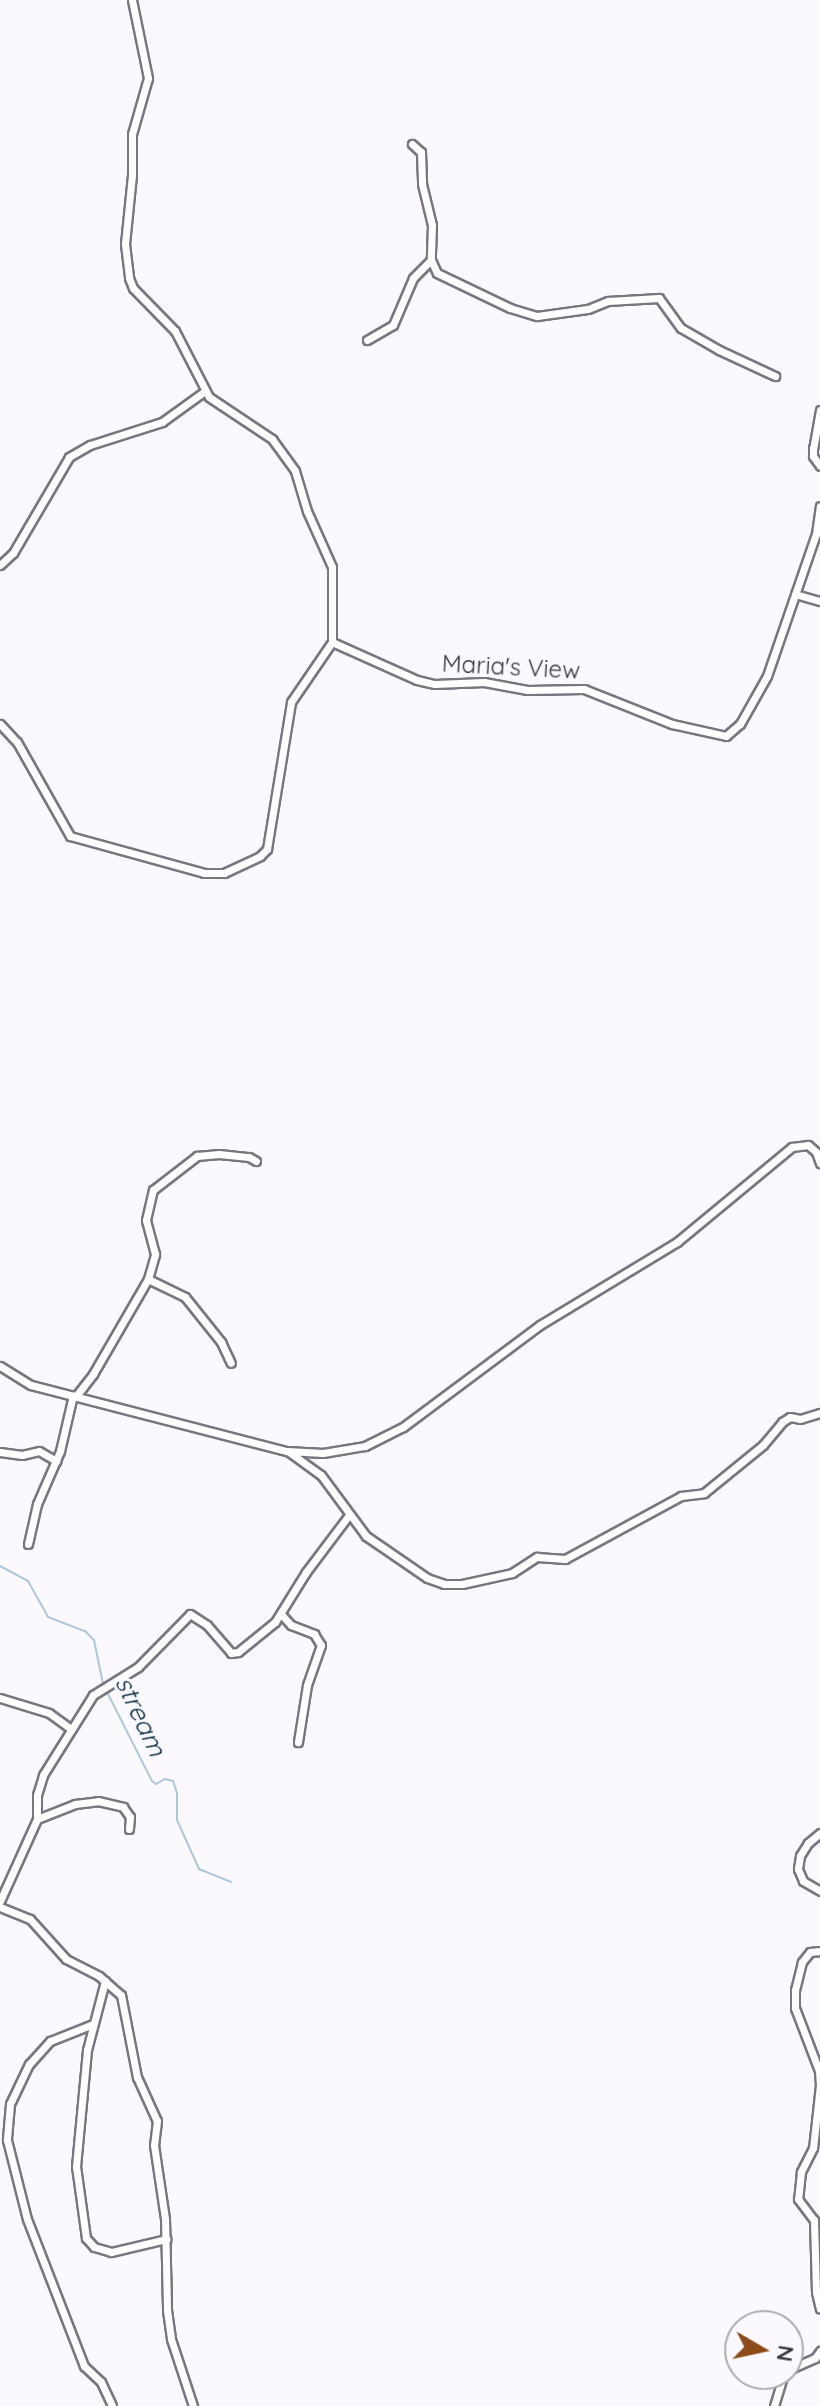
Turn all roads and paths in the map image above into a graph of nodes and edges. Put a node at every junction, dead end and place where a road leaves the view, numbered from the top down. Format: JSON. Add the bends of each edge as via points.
{"nodes":[{"id":1,"x":132,"y":0,"type":"edge"},
{"id":2,"x":412,"y":144,"type":"dead end"},
{"id":3,"x":431,"y":260,"type":"junction"},
{"id":4,"x":367,"y":340,"type":"dead end"},
{"id":5,"x":775,"y":376,"type":"dead end"},
{"id":6,"x":205,"y":391,"type":"junction"},
{"id":7,"x":820,"y":410,"type":"edge"},
{"id":8,"x":820,"y":466,"type":"edge"},
{"id":9,"x":820,"y":506,"type":"edge"},
{"id":10,"x":0,"y":565,"type":"edge"},
{"id":11,"x":795,"y":594,"type":"junction"},
{"id":12,"x":820,"y":601,"type":"edge"},
{"id":13,"x":332,"y":642,"type":"junction"},
{"id":14,"x":0,"y":724,"type":"edge"},
{"id":15,"x":256,"y":1161,"type":"dead end"},
{"id":16,"x":820,"y":1163,"type":"edge"},
{"id":17,"x":148,"y":1279,"type":"junction"},
{"id":18,"x":231,"y":1363,"type":"dead end"},
{"id":19,"x":0,"y":1366,"type":"edge"},
{"id":20,"x":75,"y":1395,"type":"junction"},
{"id":21,"x":820,"y":1413,"type":"edge"},
{"id":22,"x":287,"y":1451,"type":"junction"},
{"id":23,"x":0,"y":1452,"type":"edge"},
{"id":24,"x":56,"y":1461,"type":"junction"},
{"id":25,"x":349,"y":1515,"type":"junction"},
{"id":26,"x":28,"y":1544,"type":"dead end"},
{"id":27,"x":281,"y":1614,"type":"junction"},
{"id":28,"x":0,"y":1698,"type":"edge"},
{"id":29,"x":70,"y":1728,"type":"junction"},
{"id":30,"x":298,"y":1742,"type":"dead end"},
{"id":31,"x":37,"y":1819,"type":"junction"},
{"id":32,"x":129,"y":1829,"type":"dead end"},
{"id":33,"x":820,"y":1833,"type":"edge"},
{"id":34,"x":820,"y":1891,"type":"edge"},
{"id":35,"x":0,"y":1901,"type":"edge"},
{"id":36,"x":0,"y":1907,"type":"edge"},
{"id":37,"x":820,"y":1951,"type":"edge"},
{"id":38,"x":105,"y":1981,"type":"junction"},
{"id":39,"x":93,"y":2024,"type":"junction"},
{"id":40,"x":166,"y":2239,"type":"junction"},
{"id":41,"x":820,"y":2309,"type":"edge"},
{"id":42,"x":820,"y":2351,"type":"edge"},
{"id":43,"x":804,"y":2363,"type":"edge"},
{"id":44,"x":112,"y":2406,"type":"edge"},
{"id":45,"x":193,"y":2406,"type":"edge"}],
"edges":[{"from":1,"to":6,"type":"street","via":[[148,78],[132,134],[126,263],[133,288],[186,347]]},
{"from":2,"to":3,"type":"street","via":[[421,152],[432,225]]},
{"from":3,"to":4,"type":"street","via":[[413,278],[393,325]]},
{"from":3,"to":5,"type":"street","via":[[437,273],[537,316],[608,301],[659,298],[681,328]]},
{"from":6,"to":10,"type":"street","via":[[162,422],[69,457],[13,553]]},
{"from":6,"to":13,"type":"street","via":[[272,439],[295,471],[332,567]]},
{"from":7,"to":8,"type":"street","via":[[813,456]]},
{"from":9,"to":11,"type":"street","name":"Maria's View"},
{"from":11,"to":12,"type":"street"},
{"from":11,"to":13,"type":"street","name":"Maria's View","via":[[767,676],[740,724],[726,736],[672,724],[584,689],[527,690],[484,682],[417,680]]},
{"from":13,"to":14,"type":"street","via":[[291,702],[267,849],[224,873],[204,873],[70,836],[17,742]]},
{"from":15,"to":17,"type":"street","via":[[234,1155],[197,1156],[153,1190],[146,1220],[155,1254]]},
{"from":16,"to":22,"type":"street","via":[[808,1145],[792,1147],[677,1242],[540,1325],[389,1436],[323,1453]]},
{"from":17,"to":18,"type":"street","via":[[185,1297]]},
{"from":17,"to":20,"type":"street","via":[[93,1374]]},
{"from":19,"to":20,"type":"street","via":[[31,1385]]},
{"from":20,"to":22,"type":"street"},
{"from":20,"to":24,"type":"street"},
{"from":21,"to":25,"type":"street","via":[[782,1422],[763,1445],[704,1493],[681,1496],[565,1559],[537,1557],[512,1573],[485,1580],[444,1584],[427,1578],[366,1536]]},
{"from":22,"to":25,"type":"street","via":[[321,1475]]},
{"from":23,"to":24,"type":"street","via":[[39,1451]]},
{"from":24,"to":26,"type":"street","via":[[37,1504]]},
{"from":25,"to":27,"type":"street"},
{"from":27,"to":29,"type":"street","via":[[234,1654],[190,1614],[138,1667],[93,1695]]},
{"from":27,"to":30,"type":"street","via":[[291,1625],[314,1634],[321,1645],[307,1685]]},
{"from":28,"to":29,"type":"street","via":[[49,1713]]},
{"from":29,"to":31,"type":"street","via":[[39,1783]]},
{"from":31,"to":32,"type":"street","via":[[98,1801],[123,1807],[130,1817]]},
{"from":31,"to":35,"type":"street"},
{"from":33,"to":34,"type":"street","via":[[800,1856],[798,1869],[803,1881]]},
{"from":36,"to":38,"type":"street","via":[[30,1919],[66,1959]]},
{"from":37,"to":41,"type":"street","via":[[810,1952],[802,1962],[795,1990],[795,2008],[819,2071],[813,2148],[801,2172],[798,2199],[814,2220]]},
{"from":38,"to":39,"type":"street"},
{"from":38,"to":40,"type":"street","via":[[121,1995],[137,2077],[157,2121],[154,2145]]},
{"from":39,"to":40,"type":"street","via":[[76,2166],[86,2238],[111,2252]]},
{"from":39,"to":44,"type":"street","via":[[50,2041],[29,2064],[10,2104],[7,2140],[27,2219],[84,2366],[101,2382]]},
{"from":40,"to":45,"type":"street","via":[[171,2339]]},
{"from":42,"to":43,"type":"street"}]}
